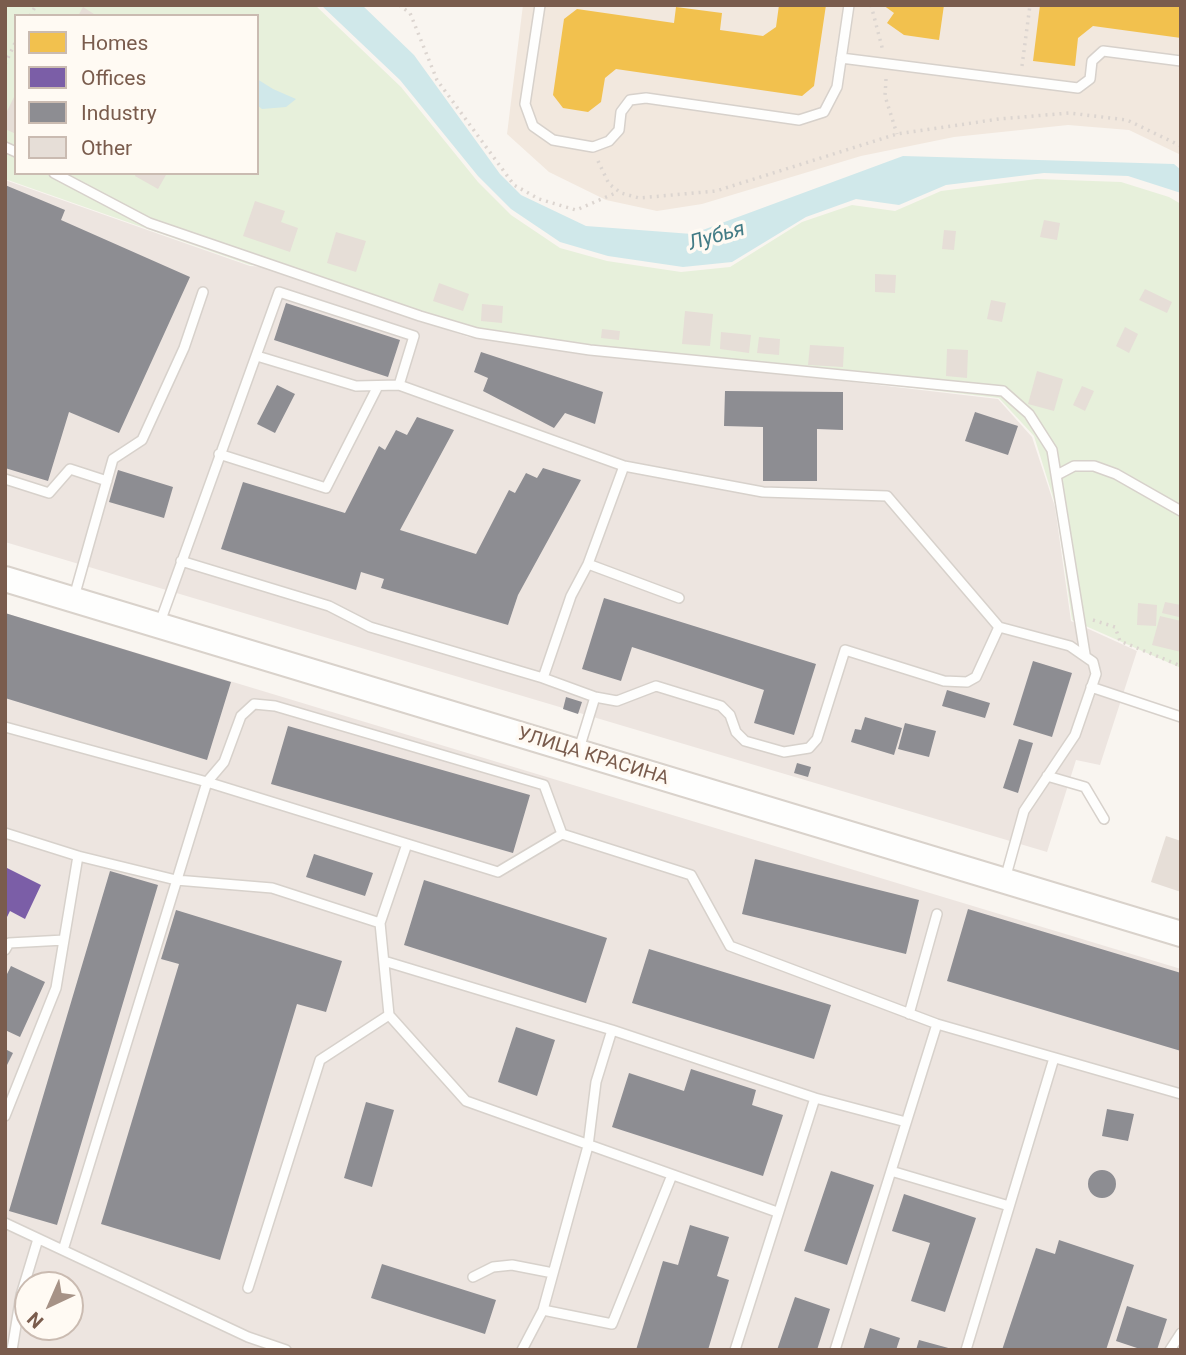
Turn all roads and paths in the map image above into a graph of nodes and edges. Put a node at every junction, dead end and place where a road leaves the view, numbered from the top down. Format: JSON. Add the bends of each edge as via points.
{"nodes":[{"id":1,"x":400,"y":5,"type":"edge"},
{"id":2,"x":540,"y":5,"type":"edge"},
{"id":3,"x":849,"y":5,"type":"edge"},
{"id":4,"x":871,"y":5,"type":"edge"},
{"id":5,"x":1030,"y":5,"type":"edge"},
{"id":6,"x":14,"y":45,"type":"edge"},
{"id":7,"x":841,"y":58,"type":"junction"},
{"id":8,"x":1181,"y":61,"type":"edge"},
{"id":9,"x":887,"y":63,"type":"junction"},
{"id":10,"x":5,"y":64,"type":"edge"},
{"id":11,"x":1020,"y":80,"type":"junction"},
{"id":12,"x":884,"y":96,"type":"dead end"},
{"id":13,"x":897,"y":134,"type":"junction"},
{"id":14,"x":1181,"y":146,"type":"edge"},
{"id":15,"x":593,"y":147,"type":"junction"},
{"id":16,"x":58,"y":175,"type":"edge"},
{"id":17,"x":619,"y":191,"type":"junction"},
{"id":18,"x":203,"y":292,"type":"dead end"},
{"id":19,"x":257,"y":356,"type":"junction"},
{"id":20,"x":399,"y":385,"type":"junction"},
{"id":21,"x":378,"y":386,"type":"junction"},
{"id":22,"x":219,"y":454,"type":"junction"},
{"id":23,"x":624,"y":466,"type":"junction"},
{"id":24,"x":1057,"y":475,"type":"junction"},
{"id":25,"x":5,"y":480,"type":"edge"},
{"id":26,"x":107,"y":481,"type":"junction"},
{"id":27,"x":1181,"y":511,"type":"edge"},
{"id":28,"x":181,"y":561,"type":"junction"},
{"id":29,"x":588,"y":564,"type":"junction"},
{"id":30,"x":5,"y":579,"type":"edge"},
{"id":31,"x":679,"y":598,"type":"dead end"},
{"id":32,"x":73,"y":600,"type":"junction"},
{"id":33,"x":1079,"y":613,"type":"junction"},
{"id":34,"x":159,"y":625,"type":"junction"},
{"id":35,"x":999,"y":628,"type":"junction"},
{"id":36,"x":1085,"y":654,"type":"junction"},
{"id":37,"x":1181,"y":666,"type":"edge"},
{"id":38,"x":543,"y":678,"type":"junction"},
{"id":39,"x":1091,"y":687,"type":"junction"},
{"id":40,"x":595,"y":697,"type":"junction"},
{"id":41,"x":1181,"y":717,"type":"edge"},
{"id":42,"x":5,"y":727,"type":"edge"},
{"id":43,"x":579,"y":752,"type":"junction"},
{"id":44,"x":1047,"y":776,"type":"junction"},
{"id":45,"x":207,"y":782,"type":"junction"},
{"id":46,"x":1104,"y":819,"type":"dead end"},
{"id":47,"x":5,"y":832,"type":"edge"},
{"id":48,"x":562,"y":834,"type":"junction"},
{"id":49,"x":407,"y":844,"type":"junction"},
{"id":50,"x":78,"y":856,"type":"junction"},
{"id":51,"x":176,"y":880,"type":"junction"},
{"id":52,"x":1004,"y":881,"type":"junction"},
{"id":53,"x":937,"y":914,"type":"dead end"},
{"id":54,"x":380,"y":923,"type":"junction"},
{"id":55,"x":1181,"y":934,"type":"edge"},
{"id":56,"x":64,"y":940,"type":"junction"},
{"id":57,"x":5,"y":950,"type":"edge"},
{"id":58,"x":384,"y":961,"type":"junction"},
{"id":59,"x":389,"y":1014,"type":"junction"},
{"id":60,"x":909,"y":1014,"type":"junction"},
{"id":61,"x":937,"y":1024,"type":"junction"},
{"id":62,"x":612,"y":1030,"type":"junction"},
{"id":63,"x":1054,"y":1058,"type":"junction"},
{"id":64,"x":1181,"y":1094,"type":"edge"},
{"id":65,"x":814,"y":1098,"type":"junction"},
{"id":66,"x":5,"y":1116,"type":"edge"},
{"id":67,"x":906,"y":1122,"type":"junction"},
{"id":68,"x":588,"y":1146,"type":"junction"},
{"id":69,"x":891,"y":1171,"type":"junction"},
{"id":70,"x":672,"y":1175,"type":"junction"},
{"id":71,"x":1009,"y":1206,"type":"junction"},
{"id":72,"x":777,"y":1212,"type":"junction"},
{"id":73,"x":5,"y":1223,"type":"edge"},
{"id":74,"x":38,"y":1239,"type":"junction"},
{"id":75,"x":63,"y":1250,"type":"junction"},
{"id":76,"x":553,"y":1273,"type":"junction"},
{"id":77,"x":473,"y":1277,"type":"dead end"},
{"id":78,"x":248,"y":1288,"type":"dead end"},
{"id":79,"x":543,"y":1310,"type":"junction"},
{"id":80,"x":1180,"y":1336,"type":"edge"},
{"id":81,"x":12,"y":1350,"type":"edge"},
{"id":82,"x":286,"y":1350,"type":"edge"},
{"id":83,"x":522,"y":1350,"type":"edge"},
{"id":84,"x":735,"y":1350,"type":"edge"},
{"id":85,"x":835,"y":1350,"type":"edge"},
{"id":86,"x":966,"y":1350,"type":"edge"},
{"id":87,"x":1170,"y":1350,"type":"edge"}],
"edges":[{"from":1,"to":17,"type":"path","via":[[410,13],[437,80],[514,185],[539,200],[576,210]]},
{"from":2,"to":15,"type":"lane","via":[[524,104],[533,125],[553,140]]},
{"from":3,"to":7,"type":"lane"},
{"from":4,"to":9,"type":"path"},
{"from":5,"to":11,"type":"path"},
{"from":6,"to":10,"type":"path"},
{"from":7,"to":9,"type":"lane"},
{"from":7,"to":15,"type":"lane","via":[[837,86],[824,112],[799,120],[646,98],[630,100],[621,112],[619,130],[609,141]]},
{"from":8,"to":11,"type":"lane","via":[[1103,51],[1092,61],[1090,79],[1078,88]]},
{"from":9,"to":11,"type":"lane"},
{"from":12,"to":13,"type":"path"},
{"from":13,"to":14,"type":"path","via":[[1069,113],[1127,120]]},
{"from":13,"to":17,"type":"path","via":[[716,191],[639,198]]},
{"from":15,"to":17,"type":"path","via":[[602,174]]},
{"from":16,"to":24,"type":"lane","via":[[170,231],[477,332],[590,349],[1003,391],[1039,429],[1052,450]]},
{"from":18,"to":26,"type":"lane","via":[[184,348],[142,440],[113,459]]},
{"from":19,"to":20,"type":"lane","via":[[279,292],[414,335]]},
{"from":19,"to":21,"type":"lane","via":[[356,386]]},
{"from":19,"to":22,"type":"lane"},
{"from":20,"to":21,"type":"lane"},
{"from":20,"to":23,"type":"lane"},
{"from":21,"to":22,"type":"lane","via":[[326,488]]},
{"from":22,"to":28,"type":"lane"},
{"from":23,"to":29,"type":"lane"},
{"from":23,"to":35,"type":"lane","via":[[762,492],[887,496]]},
{"from":24,"to":27,"type":"lane","via":[[1074,466],[1094,466]]},
{"from":24,"to":33,"type":"lane"},
{"from":25,"to":26,"type":"lane","via":[[49,493],[70,469]]},
{"from":26,"to":32,"type":"lane"},
{"from":28,"to":34,"type":"lane"},
{"from":28,"to":38,"type":"lane","via":[[329,606],[370,628]]},
{"from":29,"to":31,"type":"lane"},
{"from":29,"to":38,"type":"lane","via":[[571,596]]},
{"from":30,"to":32,"type":"main road","name":"УЛИЦА КРАСИНА"},
{"from":32,"to":34,"type":"main road","name":"УЛИЦА КРАСИНА"},
{"from":33,"to":36,"type":"lane"},
{"from":33,"to":37,"type":"path","via":[[1115,627],[1120,641]]},
{"from":34,"to":43,"type":"main road","name":"УЛИЦА КРАСИНА"},
{"from":35,"to":36,"type":"lane"},
{"from":35,"to":40,"type":"lane","via":[[976,677],[967,682],[944,681],[845,650],[817,739],[797,752],[745,741],[721,706],[656,686],[617,701]]},
{"from":36,"to":39,"type":"lane","via":[[1096,674]]},
{"from":38,"to":40,"type":"lane"},
{"from":39,"to":41,"type":"lane"},
{"from":39,"to":44,"type":"lane","via":[[1074,734]]},
{"from":40,"to":43,"type":"lane"},
{"from":42,"to":45,"type":"lane"},
{"from":43,"to":52,"type":"main road","name":"УЛИЦА КРАСИНА"},
{"from":44,"to":46,"type":"lane","via":[[1085,787]]},
{"from":44,"to":52,"type":"lane","via":[[1024,811]]},
{"from":45,"to":48,"type":"lane","via":[[224,762],[241,716],[254,704],[275,706],[544,785]]},
{"from":45,"to":49,"type":"lane"},
{"from":45,"to":51,"type":"lane"},
{"from":47,"to":50,"type":"lane"},
{"from":48,"to":49,"type":"lane","via":[[498,872]]},
{"from":48,"to":60,"type":"lane","via":[[691,875],[730,946]]},
{"from":49,"to":54,"type":"lane"},
{"from":50,"to":51,"type":"lane"},
{"from":50,"to":56,"type":"lane"},
{"from":51,"to":54,"type":"lane","via":[[272,888]]},
{"from":51,"to":75,"type":"lane"},
{"from":52,"to":55,"type":"main road","name":"УЛИЦА КРАСИНА"},
{"from":53,"to":60,"type":"lane"},
{"from":54,"to":58,"type":"lane"},
{"from":56,"to":57,"type":"lane","via":[[9,943]]},
{"from":56,"to":66,"type":"lane","via":[[56,988]]},
{"from":58,"to":59,"type":"lane"},
{"from":58,"to":62,"type":"lane"},
{"from":59,"to":68,"type":"lane","via":[[466,1101]]},
{"from":59,"to":78,"type":"lane","via":[[320,1060]]},
{"from":60,"to":61,"type":"lane"},
{"from":61,"to":63,"type":"lane"},
{"from":61,"to":67,"type":"lane"},
{"from":62,"to":65,"type":"lane"},
{"from":62,"to":68,"type":"lane","via":[[596,1082]]},
{"from":63,"to":64,"type":"lane"},
{"from":63,"to":71,"type":"lane"},
{"from":65,"to":67,"type":"lane"},
{"from":65,"to":72,"type":"lane"},
{"from":67,"to":69,"type":"lane"},
{"from":68,"to":70,"type":"lane"},
{"from":68,"to":76,"type":"lane"},
{"from":69,"to":71,"type":"lane"},
{"from":69,"to":85,"type":"lane"},
{"from":70,"to":72,"type":"lane"},
{"from":70,"to":79,"type":"lane","via":[[612,1324]]},
{"from":71,"to":86,"type":"lane"},
{"from":72,"to":84,"type":"lane"},
{"from":73,"to":74,"type":"lane"},
{"from":74,"to":75,"type":"lane"},
{"from":74,"to":81,"type":"lane","via":[[21,1296]]},
{"from":75,"to":82,"type":"lane","via":[[248,1337]]},
{"from":76,"to":77,"type":"lane","via":[[512,1265],[493,1267]]},
{"from":76,"to":79,"type":"lane"},
{"from":79,"to":83,"type":"lane"},
{"from":80,"to":87,"type":"lane"}]}
